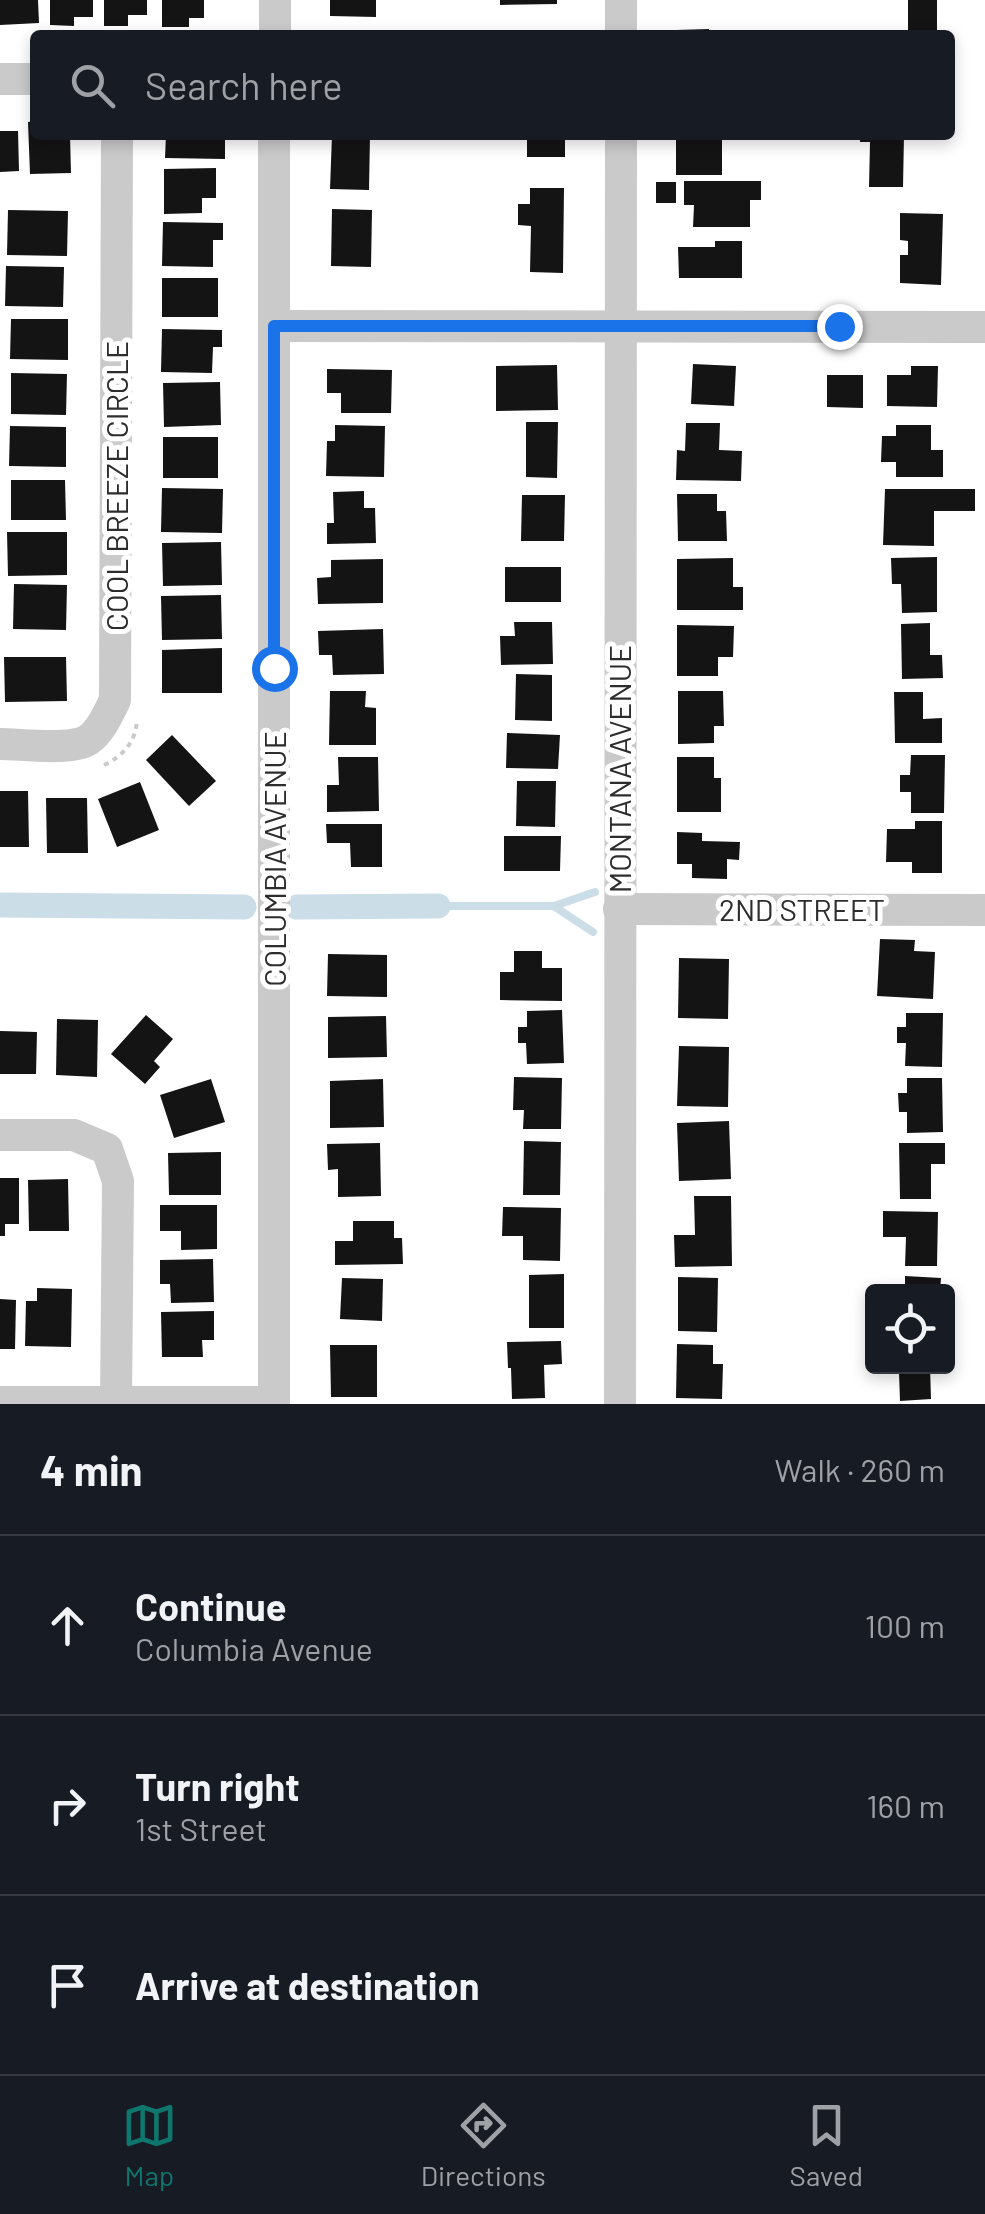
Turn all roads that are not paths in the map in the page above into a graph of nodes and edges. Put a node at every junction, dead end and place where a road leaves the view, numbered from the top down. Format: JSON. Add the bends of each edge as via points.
{"nodes":[{"id":1,"x":275,"y":0,"type":"edge"},
{"id":2,"x":621,"y":0,"type":"edge"},
{"id":3,"x":275,"y":30,"type":"edge"},
{"id":4,"x":621,"y":30,"type":"edge"},
{"id":5,"x":0,"y":78,"type":"edge"},
{"id":6,"x":30,"y":79,"type":"edge"},
{"id":7,"x":117,"y":140,"type":"edge"},
{"id":8,"x":274,"y":140,"type":"edge"},
{"id":9,"x":621,"y":140,"type":"edge"},
{"id":10,"x":620,"y":325,"type":"junction"},
{"id":11,"x":274,"y":326,"type":"junction"},
{"id":12,"x":985,"y":327,"type":"edge"},
{"id":13,"x":0,"y":744,"type":"edge"},
{"id":14,"x":618,"y":909,"type":"junction"},
{"id":15,"x":985,"y":910,"type":"edge"},
{"id":16,"x":0,"y":1135,"type":"edge"},
{"id":17,"x":0,"y":1402,"type":"edge"},
{"id":18,"x":116,"y":1402,"type":"edge"},
{"id":19,"x":274,"y":1403,"type":"edge"},
{"id":20,"x":620,"y":1404,"type":"edge"}],
"edges":[{"from":1,"to":3,"type":"street"},
{"from":2,"to":4,"type":"street"},
{"from":5,"to":6,"type":"street"},
{"from":7,"to":13,"type":"street","name":"COOL BREEZE CIRCLE","via":[[116,700],[86,741]]},
{"from":8,"to":11,"type":"street","name":"COLUMBIA AVENUE"},
{"from":9,"to":10,"type":"street","name":"MONTANA AVENUE"},
{"from":10,"to":11,"type":"street"},
{"from":10,"to":12,"type":"street"},
{"from":10,"to":14,"type":"street","name":"MONTANA AVENUE"},
{"from":11,"to":19,"type":"street","name":"COLUMBIA AVENUE"},
{"from":14,"to":15,"type":"street","name":"2ND STREET"},
{"from":14,"to":20,"type":"street","name":"MONTANA AVENUE"},
{"from":16,"to":18,"type":"street","via":[[74,1135],[106,1149],[118,1181]]},
{"from":17,"to":18,"type":"street"},
{"from":18,"to":19,"type":"street"}]}
